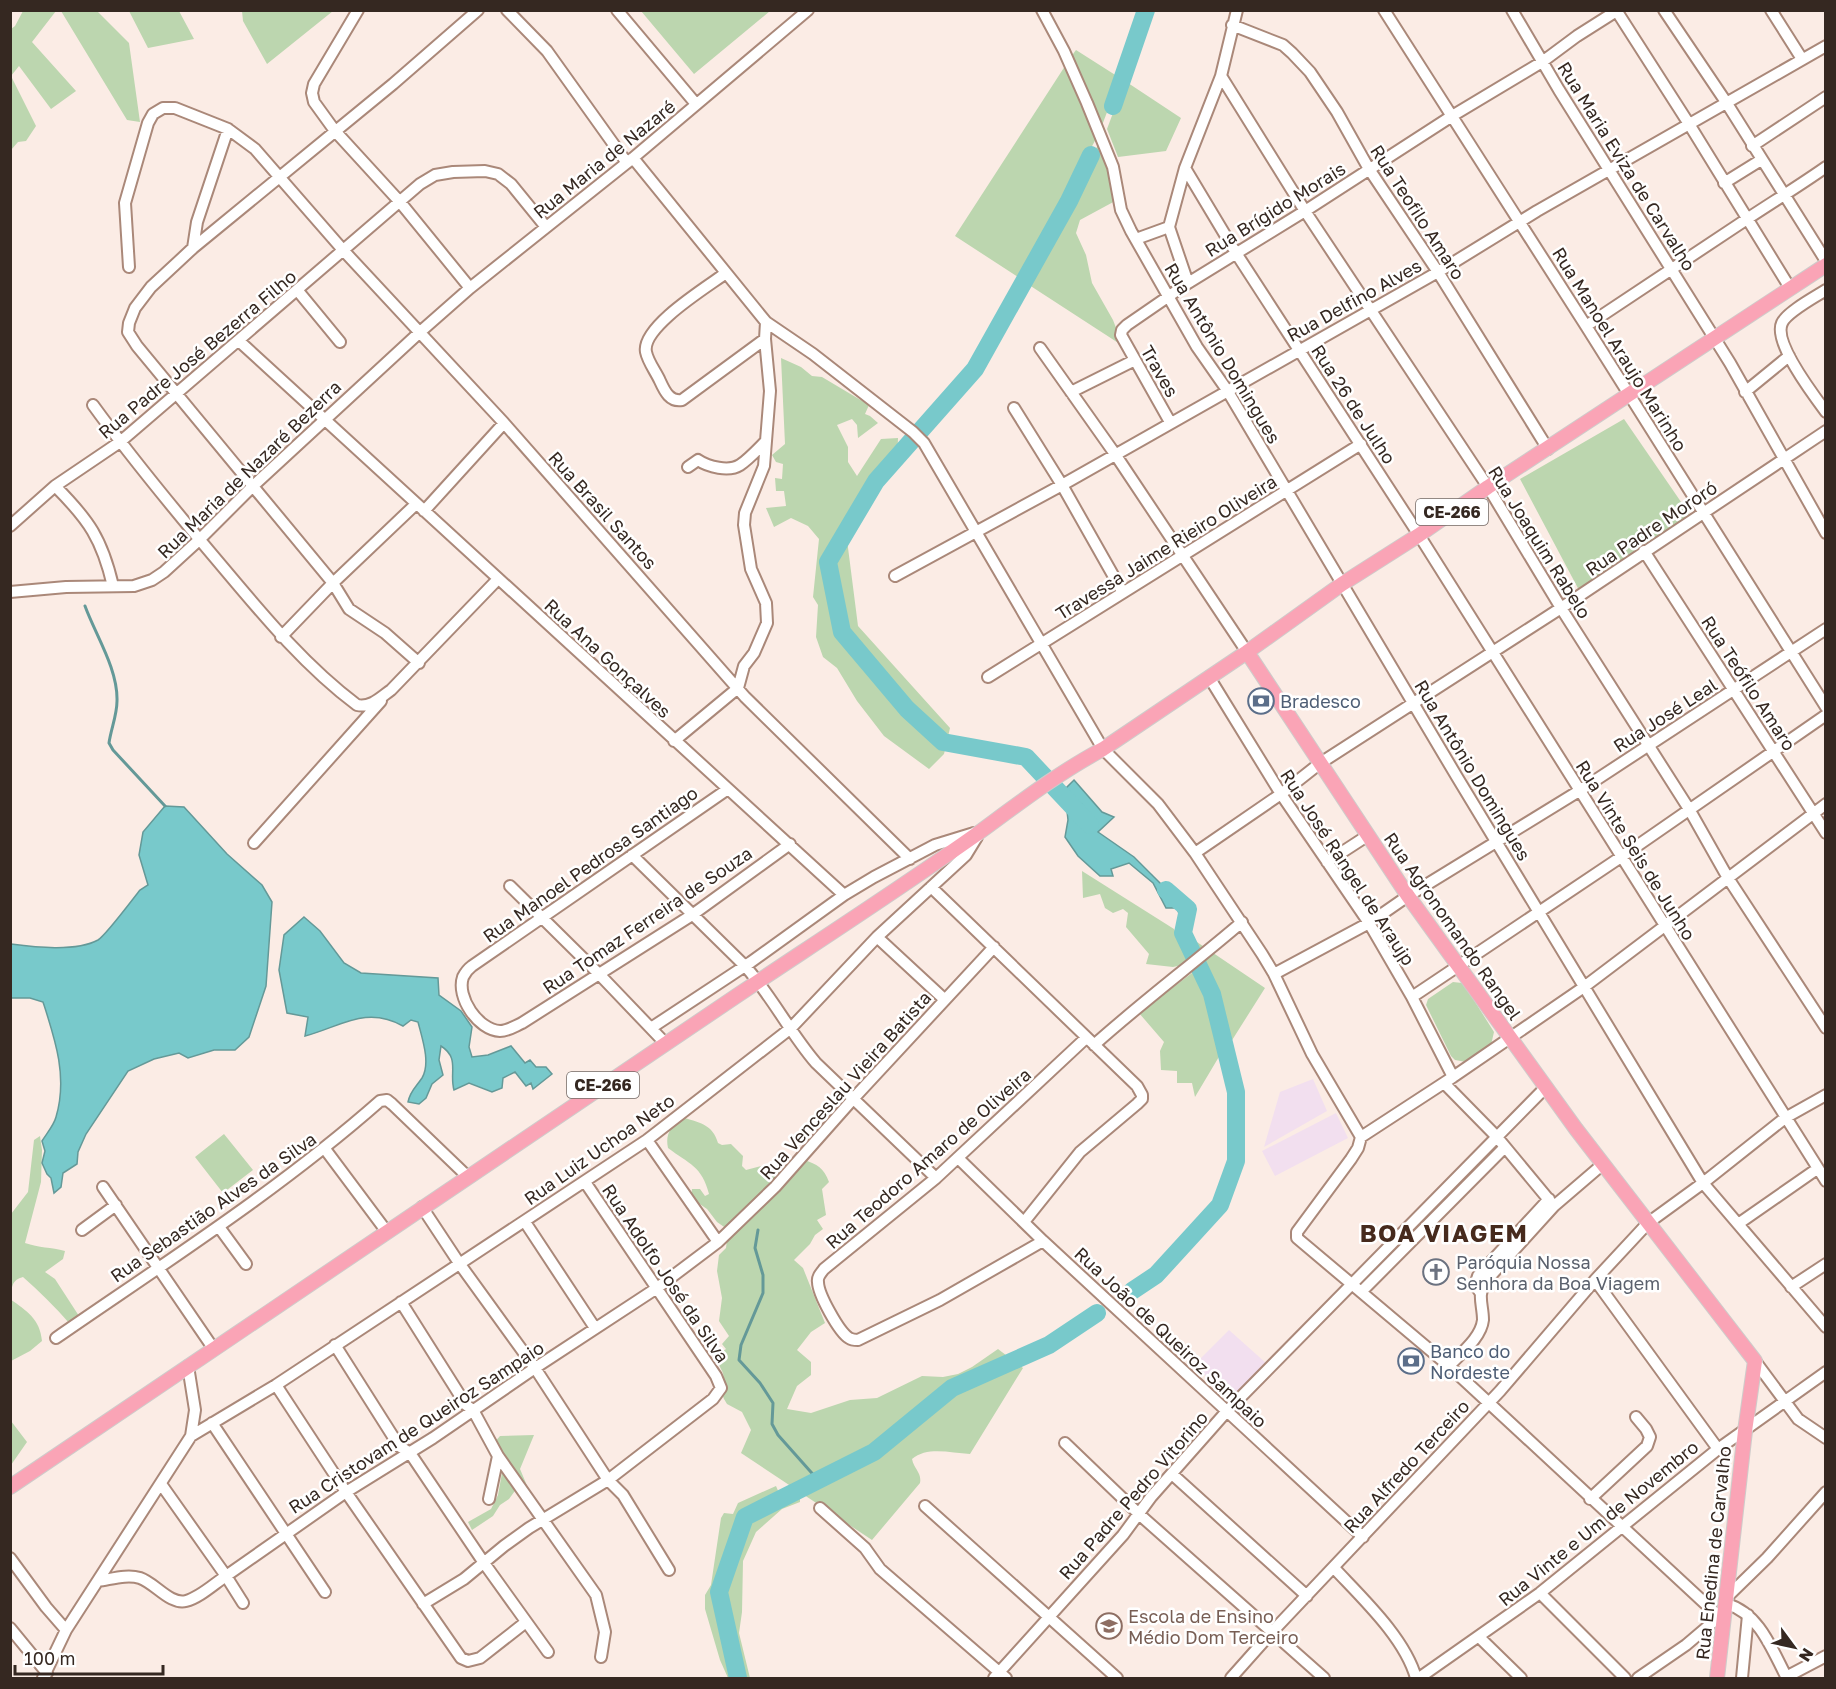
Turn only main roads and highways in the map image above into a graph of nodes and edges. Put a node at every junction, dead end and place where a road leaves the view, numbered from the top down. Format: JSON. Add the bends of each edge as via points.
{"nodes":[{"id":1,"x":1826,"y":263,"type":"edge"},
{"id":2,"x":1247,"y":652,"type":"junction"},
{"id":3,"x":1755,"y":1361,"type":"joint"},
{"id":4,"x":10,"y":1487,"type":"edge"},
{"id":5,"x":1717,"y":1678,"type":"edge"}],
"edges":[{"from":1,"to":2,"type":"main road","number":"CE-266","via":[[1342,584]]},
{"from":2,"to":3,"type":"main road","name":"Rua Agronomando Rangel","via":[[1408,896],[1546,1087]]},
{"from":2,"to":4,"type":"main road","number":"CE-266","via":[[1017,803]]},
{"from":3,"to":5,"type":"main road","name":"Rua Enedina de Carvalho","via":[[1727,1600],[1721,1619]]}]}
